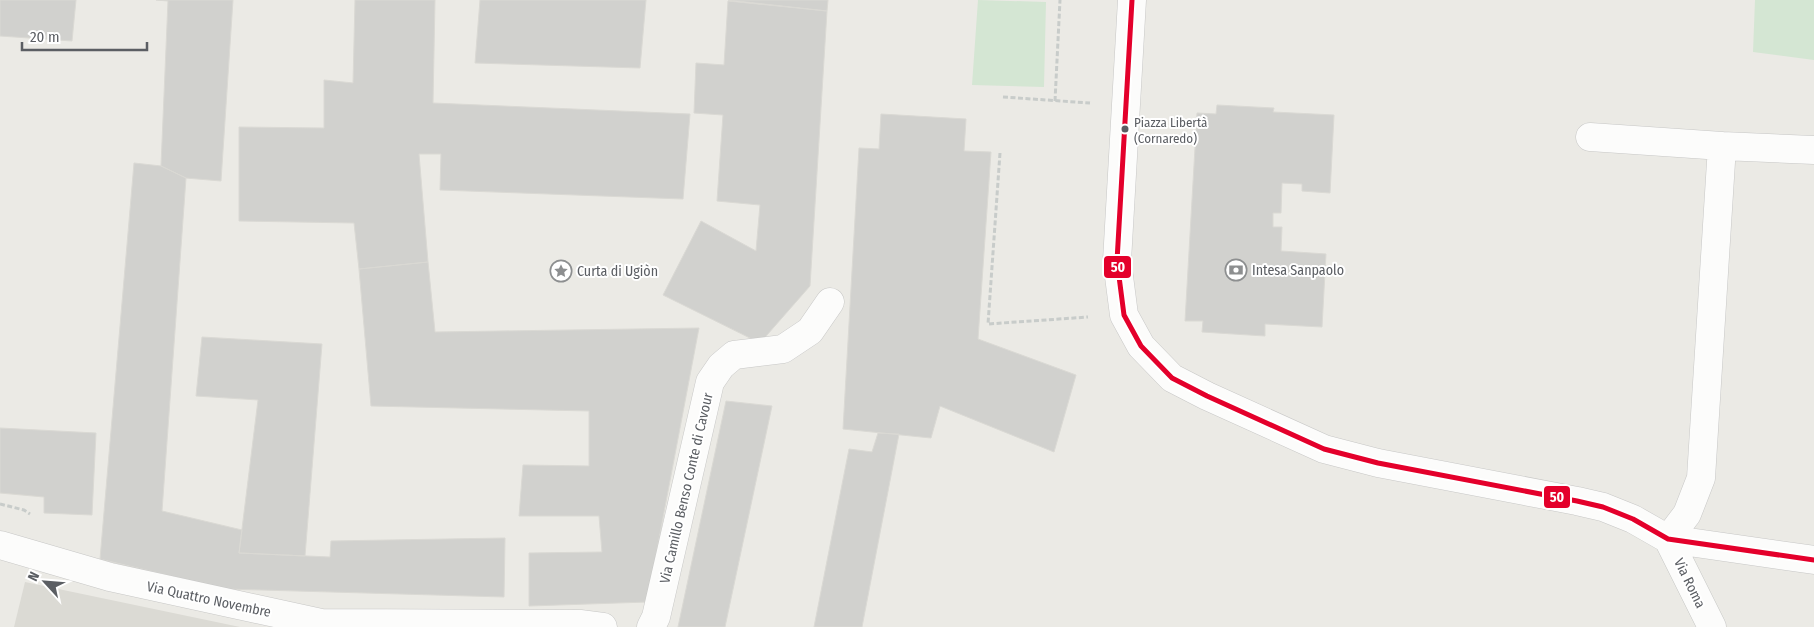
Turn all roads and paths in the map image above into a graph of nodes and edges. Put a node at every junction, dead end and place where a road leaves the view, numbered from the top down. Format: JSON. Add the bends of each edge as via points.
{"nodes":[{"id":1,"x":1060,"y":0,"type":"edge"},
{"id":2,"x":1132,"y":0,"type":"edge"},
{"id":3,"x":1003,"y":97,"type":"dead end"},
{"id":4,"x":1055,"y":101,"type":"junction"},
{"id":5,"x":1126,"y":106,"type":"junction"},
{"id":6,"x":1590,"y":137,"type":"dead end"},
{"id":7,"x":1722,"y":146,"type":"junction"},
{"id":8,"x":1814,"y":150,"type":"edge"},
{"id":9,"x":1000,"y":153,"type":"dead end"},
{"id":10,"x":830,"y":302,"type":"dead end"},
{"id":11,"x":1124,"y":315,"type":"junction"},
{"id":12,"x":0,"y":504,"type":"edge"},
{"id":13,"x":36,"y":519,"type":"dead end"},
{"id":14,"x":1668,"y":539,"type":"junction"},
{"id":15,"x":0,"y":545,"type":"edge"},
{"id":16,"x":1814,"y":560,"type":"edge"},
{"id":17,"x":603,"y":627,"type":"edge"},
{"id":18,"x":652,"y":627,"type":"edge"},
{"id":19,"x":1712,"y":627,"type":"edge"}],
"edges":[{"from":1,"to":4,"type":"path"},
{"from":2,"to":5,"type":"street"},
{"from":3,"to":4,"type":"path"},
{"from":4,"to":5,"type":"path"},
{"from":5,"to":11,"type":"street","via":[[1117,261]]},
{"from":6,"to":7,"type":"street"},
{"from":7,"to":8,"type":"street"},
{"from":7,"to":14,"type":"street","via":[[1701,478],[1687,514]]},
{"from":9,"to":11,"type":"path","via":[[988,324]]},
{"from":10,"to":18,"type":"street","name":"Via Camillo Benso Conte di Cavour","via":[[810,331],[783,349],[734,355],[710,382]]},
{"from":11,"to":14,"type":"street","via":[[1141,346],[1172,378],[1324,449],[1378,463],[1603,507]]},
{"from":12,"to":13,"type":"path","via":[[24,510]]},
{"from":14,"to":16,"type":"street"},
{"from":14,"to":19,"type":"street","name":"Via Roma"},
{"from":15,"to":17,"type":"street","name":"Via Quattro Novembre","via":[[110,577],[321,623],[580,624]]}]}
